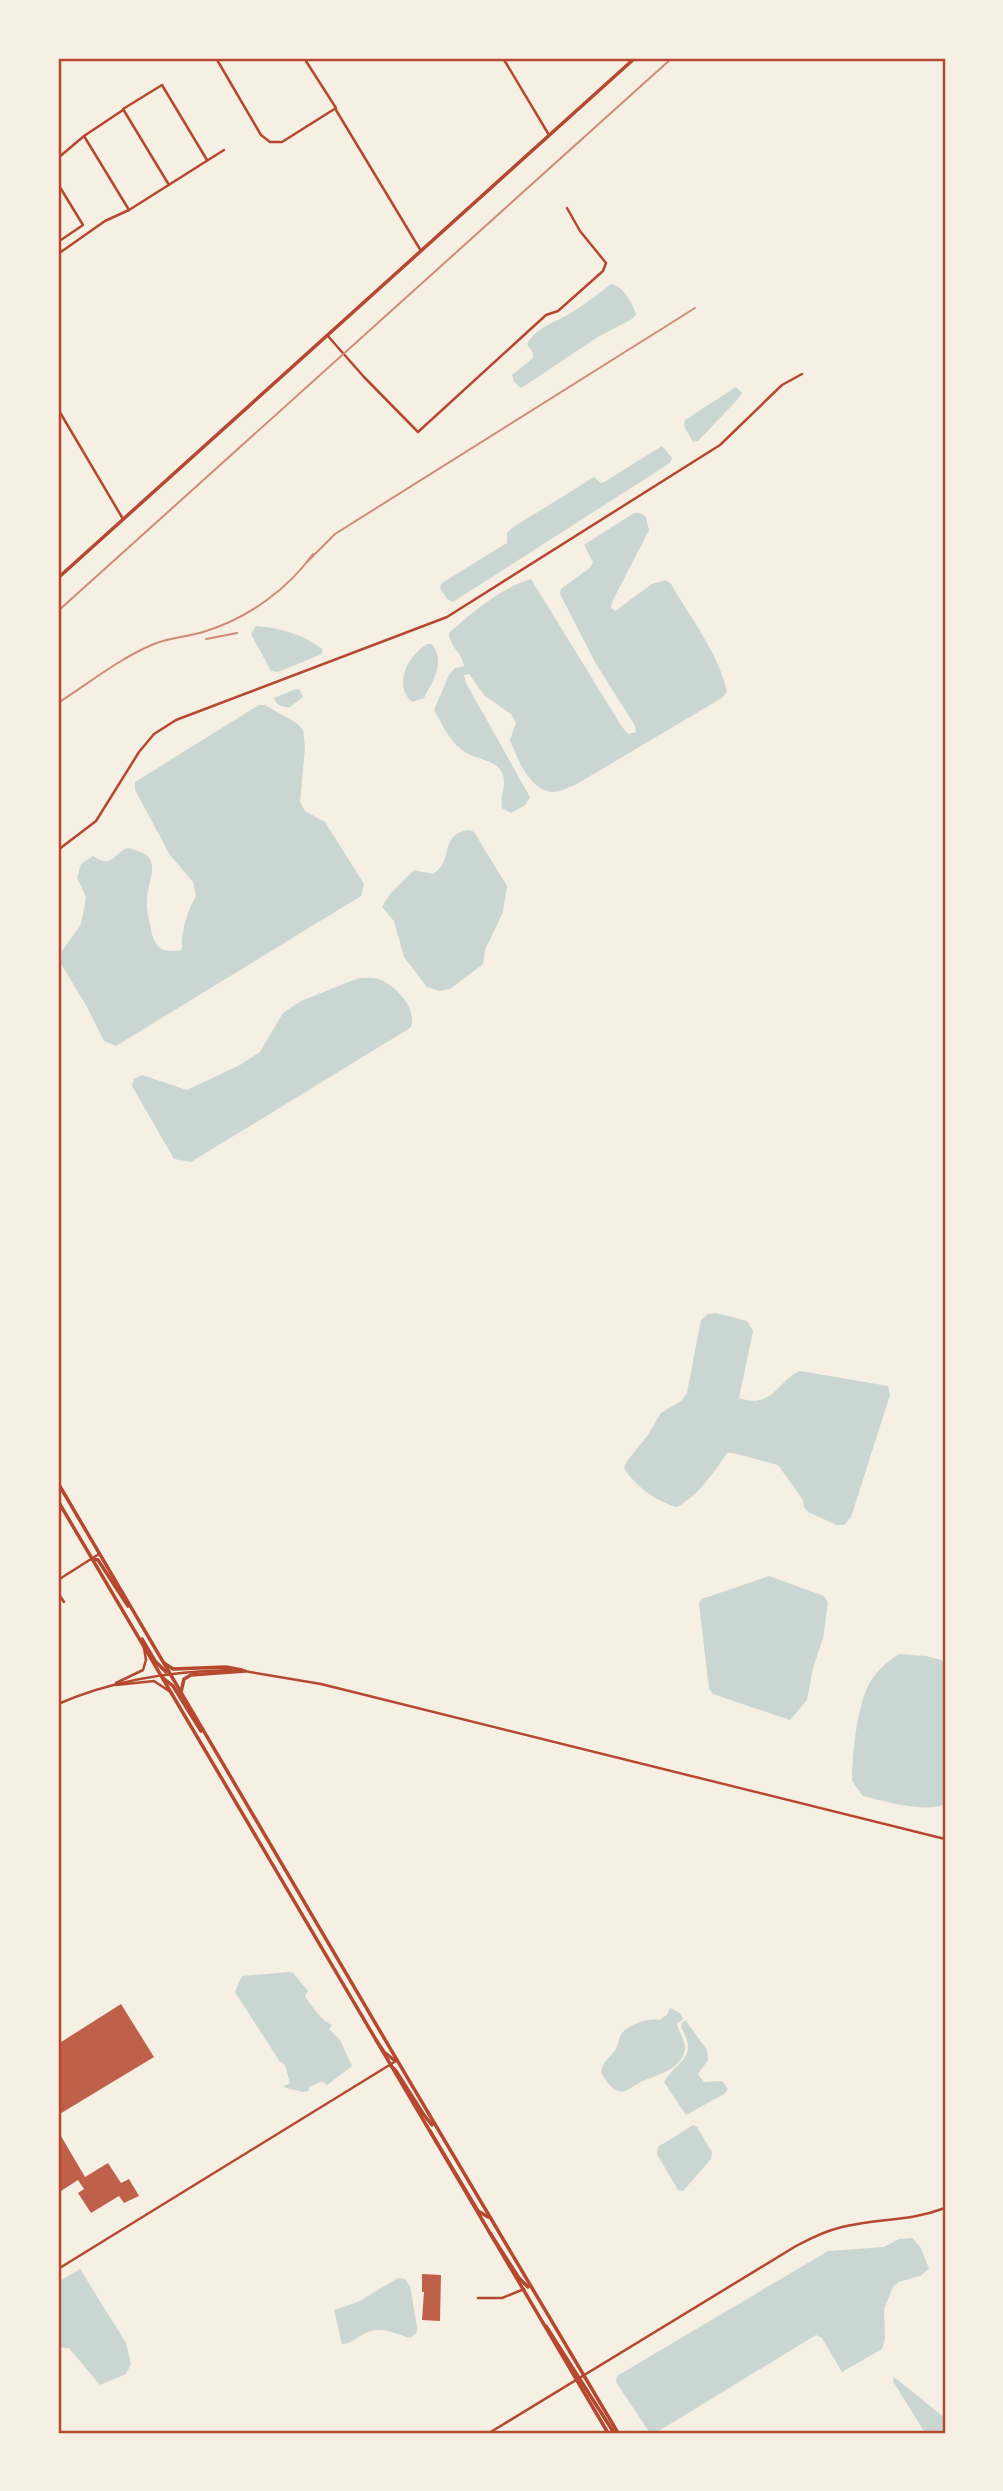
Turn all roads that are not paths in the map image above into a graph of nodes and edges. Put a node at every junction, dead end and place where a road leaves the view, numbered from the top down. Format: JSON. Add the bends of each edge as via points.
{"nodes":[{"id":1,"x":216,"y":58,"type":"edge"},
{"id":2,"x":304,"y":58,"type":"edge"},
{"id":3,"x":503,"y":58,"type":"edge"},
{"id":4,"x":635,"y":58,"type":"edge"},
{"id":5,"x":335,"y":108,"type":"junction"},
{"id":6,"x":123,"y":109,"type":"junction"},
{"id":7,"x":549,"y":135,"type":"junction"},
{"id":8,"x":84,"y":136,"type":"junction"},
{"id":9,"x":223,"y":150,"type":"dead end"},
{"id":10,"x":58,"y":158,"type":"edge"},
{"id":11,"x":207,"y":160,"type":"junction"},
{"id":12,"x":58,"y":184,"type":"edge"},
{"id":13,"x":169,"y":185,"type":"junction"},
{"id":14,"x":568,"y":208,"type":"dead end"},
{"id":15,"x":129,"y":210,"type":"junction"},
{"id":16,"x":83,"y":225,"type":"junction"},
{"id":17,"x":90,"y":234,"type":"junction"},
{"id":18,"x":58,"y":242,"type":"edge"},
{"id":19,"x":421,"y":251,"type":"junction"},
{"id":20,"x":58,"y":254,"type":"edge"},
{"id":21,"x":327,"y":335,"type":"junction"},
{"id":22,"x":802,"y":374,"type":"dead end"},
{"id":23,"x":58,"y":409,"type":"edge"},
{"id":24,"x":123,"y":519,"type":"junction"},
{"id":25,"x":58,"y":578,"type":"edge"},
{"id":26,"x":58,"y":850,"type":"edge"},
{"id":27,"x":58,"y":1483,"type":"edge"},
{"id":28,"x":58,"y":1501,"type":"edge"},
{"id":29,"x":99,"y":1554,"type":"junction"},
{"id":30,"x":92,"y":1559,"type":"junction"},
{"id":31,"x":58,"y":1580,"type":"edge"},
{"id":32,"x":58,"y":1593,"type":"edge"},
{"id":33,"x":64,"y":1602,"type":"dead end"},
{"id":34,"x":119,"y":1605,"type":"junction"},
{"id":35,"x":131,"y":1609,"type":"junction"},
{"id":36,"x":143,"y":1647,"type":"junction"},
{"id":37,"x":163,"y":1662,"type":"junction"},
{"id":38,"x":243,"y":1671,"type":"junction"},
{"id":39,"x":169,"y":1673,"type":"junction"},
{"id":40,"x":159,"y":1674,"type":"junction"},
{"id":41,"x":110,"y":1685,"type":"junction"},
{"id":42,"x":170,"y":1693,"type":"junction"},
{"id":43,"x":182,"y":1695,"type":"junction"},
{"id":44,"x":58,"y":1704,"type":"edge"},
{"id":45,"x":208,"y":1738,"type":"junction"},
{"id":46,"x":945,"y":1839,"type":"edge"},
{"id":47,"x":372,"y":2036,"type":"junction"},
{"id":48,"x":396,"y":2061,"type":"junction"},
{"id":49,"x":389,"y":2065,"type":"junction"},
{"id":50,"x":437,"y":2129,"type":"junction"},
{"id":51,"x":428,"y":2130,"type":"junction"},
{"id":52,"x":945,"y":2208,"type":"edge"},
{"id":53,"x":489,"y":2218,"type":"junction"},
{"id":54,"x":486,"y":2229,"type":"junction"},
{"id":55,"x":58,"y":2269,"type":"edge"},
{"id":56,"x":530,"y":2287,"type":"junction"},
{"id":57,"x":522,"y":2290,"type":"junction"},
{"id":58,"x":478,"y":2298,"type":"dead end"},
{"id":59,"x":580,"y":2378,"type":"junction"},
{"id":60,"x":489,"y":2433,"type":"edge"},
{"id":61,"x":608,"y":2433,"type":"edge"},
{"id":62,"x":616,"y":2433,"type":"edge"}],
"edges":[{"from":1,"to":5,"type":"street","via":[[261,135],[270,142],[282,142]]},
{"from":2,"to":5,"type":"street"},
{"from":3,"to":7,"type":"street"},
{"from":4,"to":7,"type":"main road"},
{"from":5,"to":19,"type":"street"},
{"from":6,"to":8,"type":"street"},
{"from":6,"to":11,"type":"street","via":[[162,85]]},
{"from":6,"to":13,"type":"street"},
{"from":7,"to":19,"type":"main road"},
{"from":8,"to":10,"type":"street"},
{"from":8,"to":15,"type":"street"},
{"from":9,"to":11,"type":"street"},
{"from":11,"to":13,"type":"street"},
{"from":12,"to":16,"type":"street"},
{"from":13,"to":15,"type":"street"},
{"from":14,"to":21,"type":"street","via":[[606,263],[603,271],[558,311],[546,315],[418,432]]},
{"from":15,"to":17,"type":"street"},
{"from":16,"to":17,"type":"street"},
{"from":16,"to":18,"type":"street"},
{"from":17,"to":20,"type":"street"},
{"from":19,"to":21,"type":"main road"},
{"from":21,"to":24,"type":"main road"},
{"from":22,"to":26,"type":"street","via":[[786,381],[727,440],[447,617],[176,720],[154,734],[96,821]]},
{"from":23,"to":24,"type":"street"},
{"from":24,"to":25,"type":"main road"},
{"from":27,"to":29,"type":"main road"},
{"from":28,"to":30,"type":"main road"},
{"from":29,"to":30,"type":"street"},
{"from":29,"to":35,"type":"main road"},
{"from":30,"to":31,"type":"street"},
{"from":30,"to":34,"type":"main road"},
{"from":30,"to":35,"type":"main road","via":[[98,1560]]},
{"from":32,"to":33,"type":"street"},
{"from":34,"to":36,"type":"main road"},
{"from":34,"to":39,"type":"main road","via":[[160,1668]]},
{"from":35,"to":37,"type":"main road"},
{"from":36,"to":40,"type":"main road"},
{"from":36,"to":41,"type":"street","via":[[143,1670]]},
{"from":37,"to":38,"type":"main road","via":[[173,1669],[226,1667]]},
{"from":37,"to":39,"type":"main road"},
{"from":38,"to":39,"type":"street"},
{"from":38,"to":43,"type":"main road","via":[[191,1675],[182,1684]]},
{"from":38,"to":46,"type":"street","via":[[321,1684]]},
{"from":39,"to":40,"type":"street"},
{"from":39,"to":43,"type":"main road"},
{"from":40,"to":41,"type":"street"},
{"from":40,"to":42,"type":"main road"},
{"from":40,"to":45,"type":"main road","via":[[173,1686]]},
{"from":41,"to":42,"type":"street","via":[[155,1681]]},
{"from":41,"to":44,"type":"street"},
{"from":42,"to":47,"type":"main road"},
{"from":43,"to":45,"type":"main road"},
{"from":45,"to":48,"type":"main road"},
{"from":47,"to":48,"type":"main road"},
{"from":47,"to":49,"type":"main road"},
{"from":48,"to":49,"type":"street"},
{"from":48,"to":50,"type":"main road"},
{"from":49,"to":50,"type":"main road"},
{"from":49,"to":51,"type":"main road"},
{"from":49,"to":55,"type":"street"},
{"from":50,"to":53,"type":"main road"},
{"from":51,"to":53,"type":"main road","via":[[478,2211]]},
{"from":51,"to":54,"type":"main road"},
{"from":52,"to":59,"type":"street","via":[[901,2220],[845,2227],[806,2241]]},
{"from":53,"to":56,"type":"main road"},
{"from":54,"to":56,"type":"main road"},
{"from":54,"to":57,"type":"main road"},
{"from":56,"to":57,"type":"street"},
{"from":56,"to":59,"type":"main road"},
{"from":57,"to":58,"type":"street","via":[[502,2298]]},
{"from":57,"to":59,"type":"main road"},
{"from":59,"to":60,"type":"street"},
{"from":59,"to":61,"type":"main road"},
{"from":59,"to":62,"type":"main road"}]}
